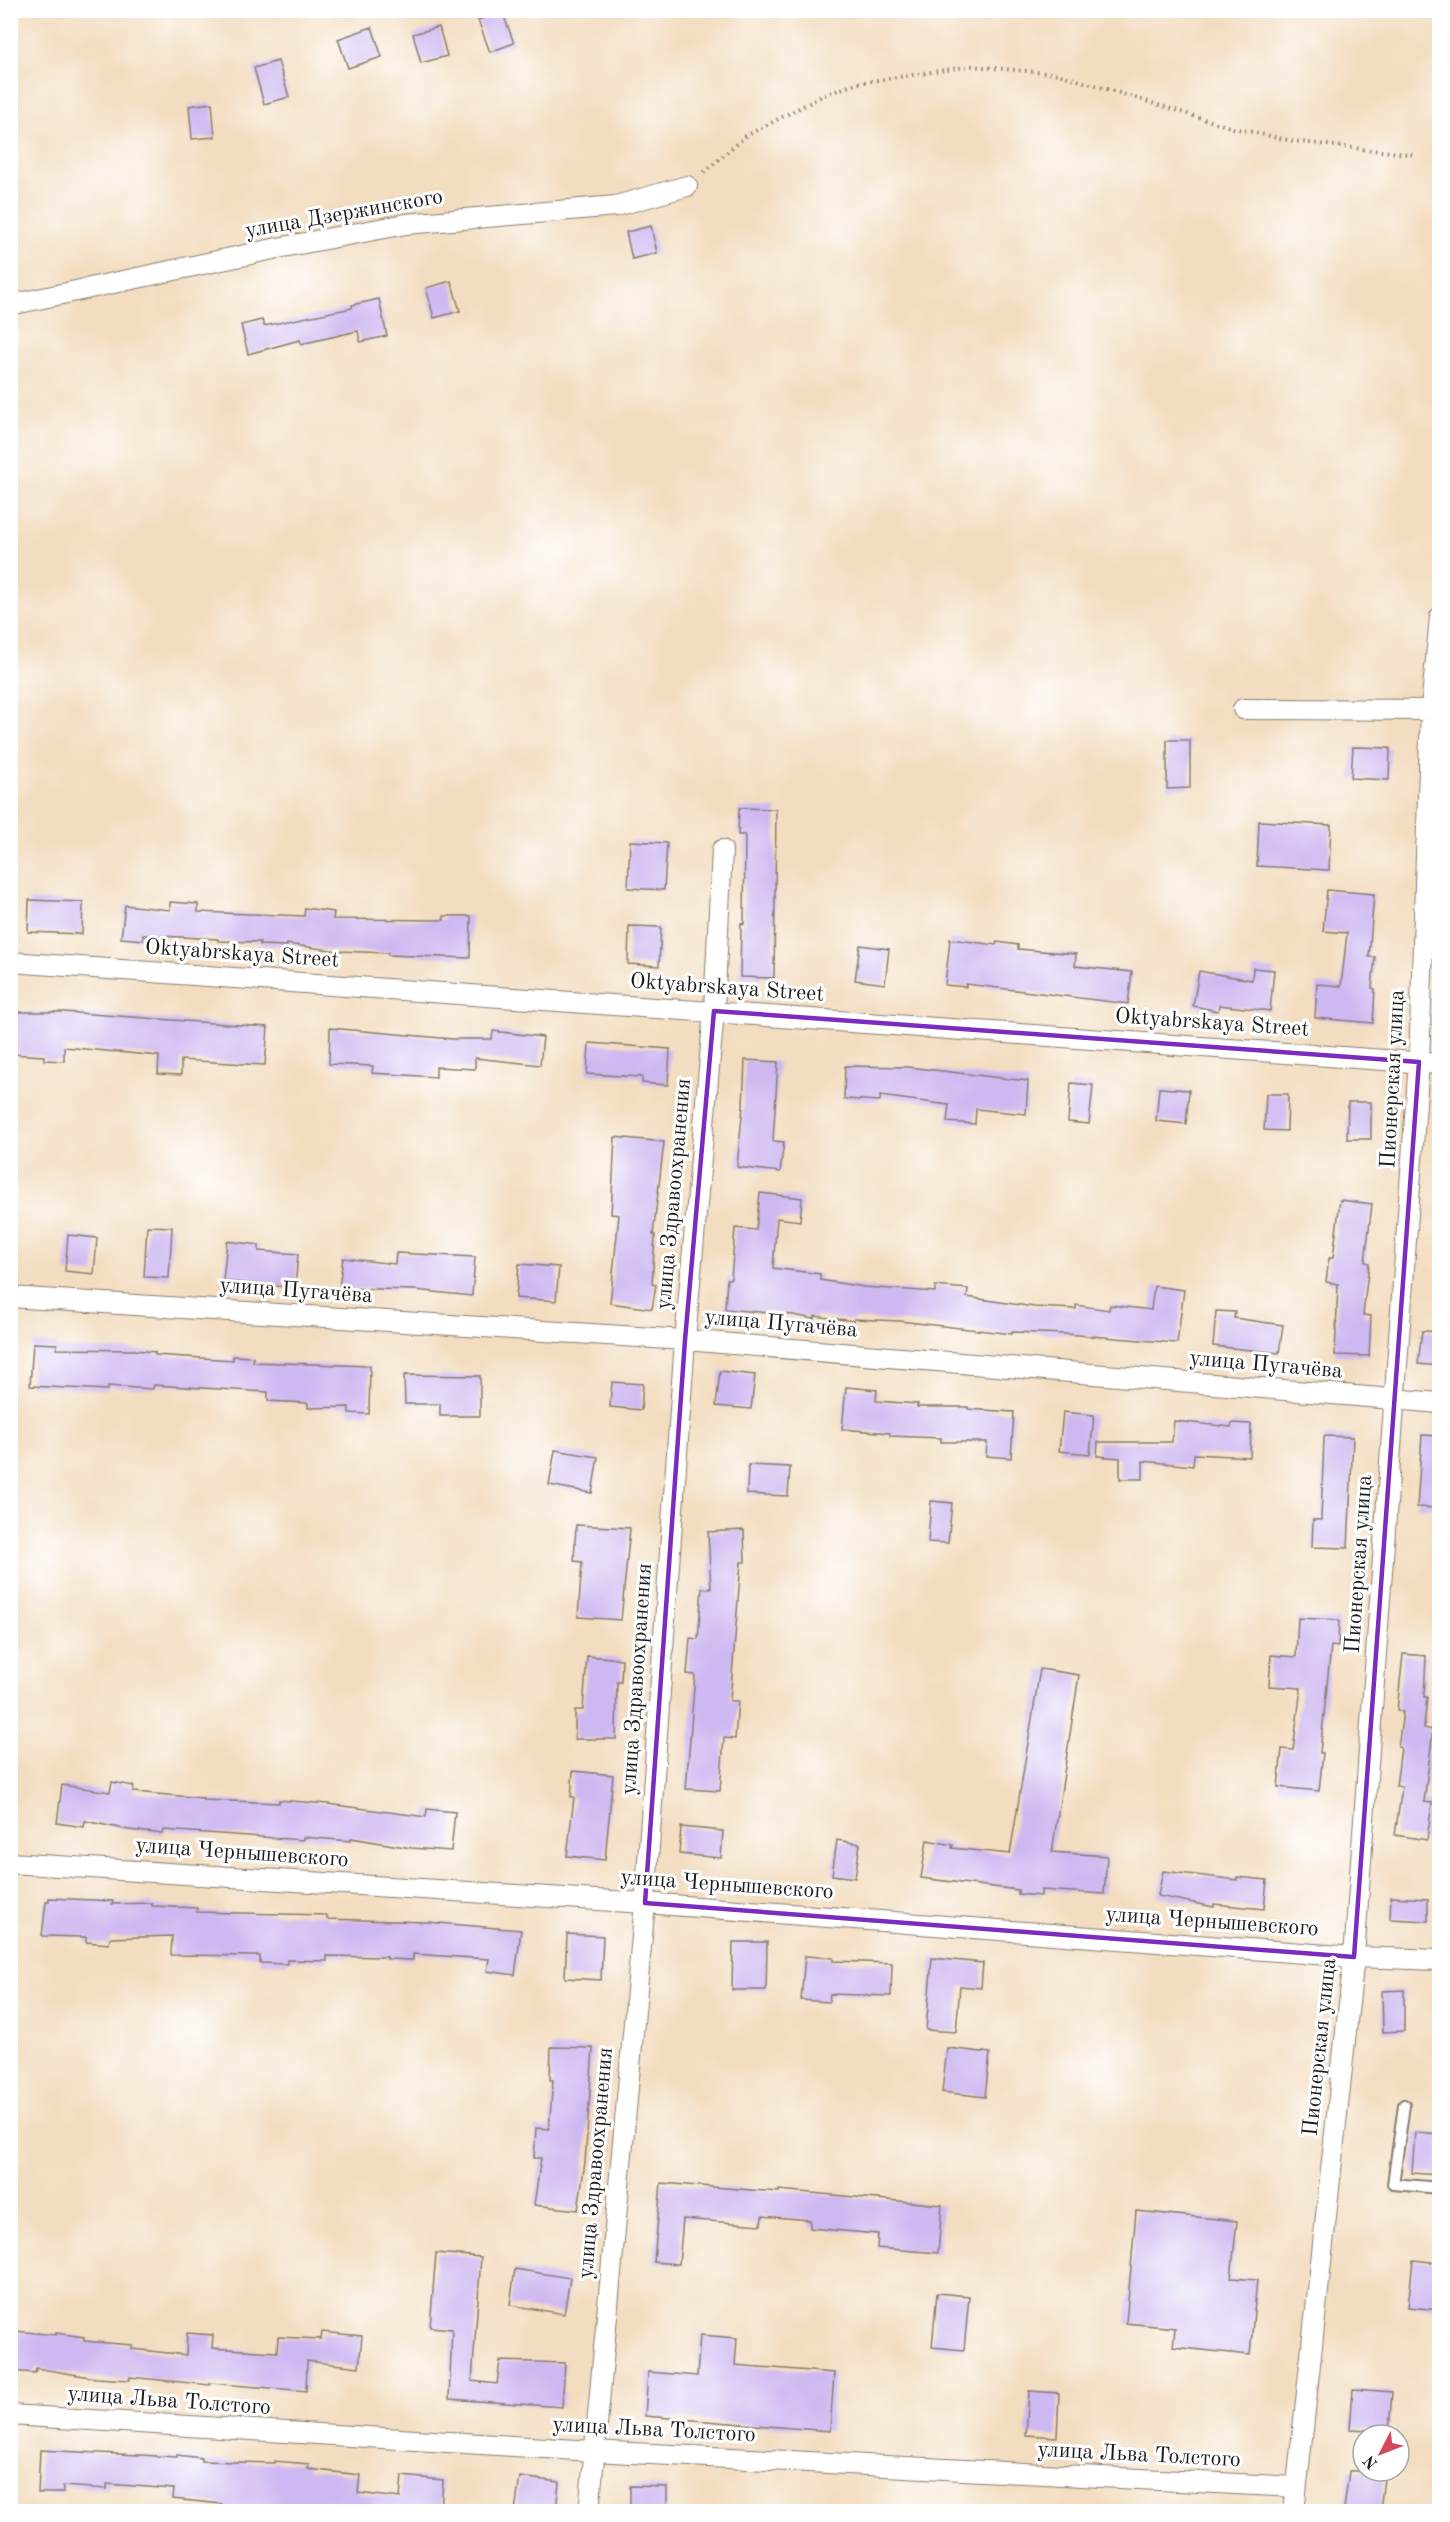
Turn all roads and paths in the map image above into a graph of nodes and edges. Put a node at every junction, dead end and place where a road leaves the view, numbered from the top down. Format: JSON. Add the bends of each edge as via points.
{"nodes":[{"id":1,"x":1416,"y":155,"type":"dead end"},
{"id":2,"x":687,"y":186,"type":"joint"},
{"id":3,"x":10,"y":304,"type":"edge"},
{"id":4,"x":1440,"y":617,"type":"edge"},
{"id":5,"x":1243,"y":709,"type":"dead end"},
{"id":6,"x":1436,"y":710,"type":"edge"},
{"id":7,"x":722,"y":850,"type":"dead end"},
{"id":8,"x":10,"y":962,"type":"edge"},
{"id":9,"x":714,"y":1011,"type":"junction"},
{"id":10,"x":1419,"y":1062,"type":"junction"},
{"id":11,"x":1440,"y":1064,"type":"edge"},
{"id":12,"x":10,"y":1297,"type":"edge"},
{"id":13,"x":685,"y":1340,"type":"junction"},
{"id":14,"x":1395,"y":1400,"type":"junction"},
{"id":15,"x":1440,"y":1403,"type":"edge"},
{"id":16,"x":10,"y":1863,"type":"edge"},
{"id":17,"x":645,"y":1903,"type":"junction"},
{"id":18,"x":1354,"y":1957,"type":"junction"},
{"id":19,"x":1440,"y":1960,"type":"edge"},
{"id":20,"x":1404,"y":2105,"type":"dead end"},
{"id":21,"x":1440,"y":2188,"type":"edge"},
{"id":22,"x":10,"y":2415,"type":"edge"},
{"id":23,"x":593,"y":2451,"type":"junction"},
{"id":24,"x":1296,"y":2487,"type":"junction"},
{"id":25,"x":589,"y":2511,"type":"edge"},
{"id":26,"x":1294,"y":2511,"type":"edge"}],
"edges":[{"from":1,"to":2,"type":"path","via":[[1292,141],[1233,128],[1058,74],[972,66],[858,83],[824,95],[746,136]]},
{"from":2,"to":3,"type":"street","name":"улица Дзержинского","via":[[616,206],[406,224]]},
{"from":4,"to":6,"type":"street","name":"Пионерская улица"},
{"from":5,"to":6,"type":"street"},
{"from":6,"to":10,"type":"street","name":"Пионерская улица"},
{"from":7,"to":9,"type":"street","name":"улица Здравоохранения"},
{"from":8,"to":9,"type":"street","name":"Oktyabrskaya Street"},
{"from":9,"to":10,"type":"street","name":"Oktyabrskaya Street"},
{"from":9,"to":13,"type":"street","name":"улица Здравоохранения"},
{"from":10,"to":11,"type":"street","name":"Oktyabrskaya Street"},
{"from":10,"to":14,"type":"street","name":"Пионерская улица"},
{"from":12,"to":13,"type":"street","name":"улица Пугачёва"},
{"from":13,"to":14,"type":"street","name":"улица Пугачёва"},
{"from":13,"to":17,"type":"street","name":"улица Здравоохранения"},
{"from":14,"to":15,"type":"street","name":"улица Пугачёва"},
{"from":14,"to":18,"type":"street","name":"Пионерская улица"},
{"from":16,"to":17,"type":"street","name":"улица Чернышевского"},
{"from":17,"to":18,"type":"street","name":"улица Чернышевского"},
{"from":17,"to":23,"type":"street","name":"улица Здравоохранения"},
{"from":18,"to":19,"type":"street","name":"улица Чернышевского"},
{"from":18,"to":24,"type":"street","name":"Пионерская улица"},
{"from":20,"to":21,"type":"lane","via":[[1393,2184]]},
{"from":22,"to":23,"type":"street","name":"улица Льва Толстого"},
{"from":23,"to":24,"type":"street","name":"улица Льва Толстого"},
{"from":23,"to":25,"type":"street","name":"улица Здравоохранения"},
{"from":24,"to":26,"type":"street","name":"Пионерская улица"}]}
